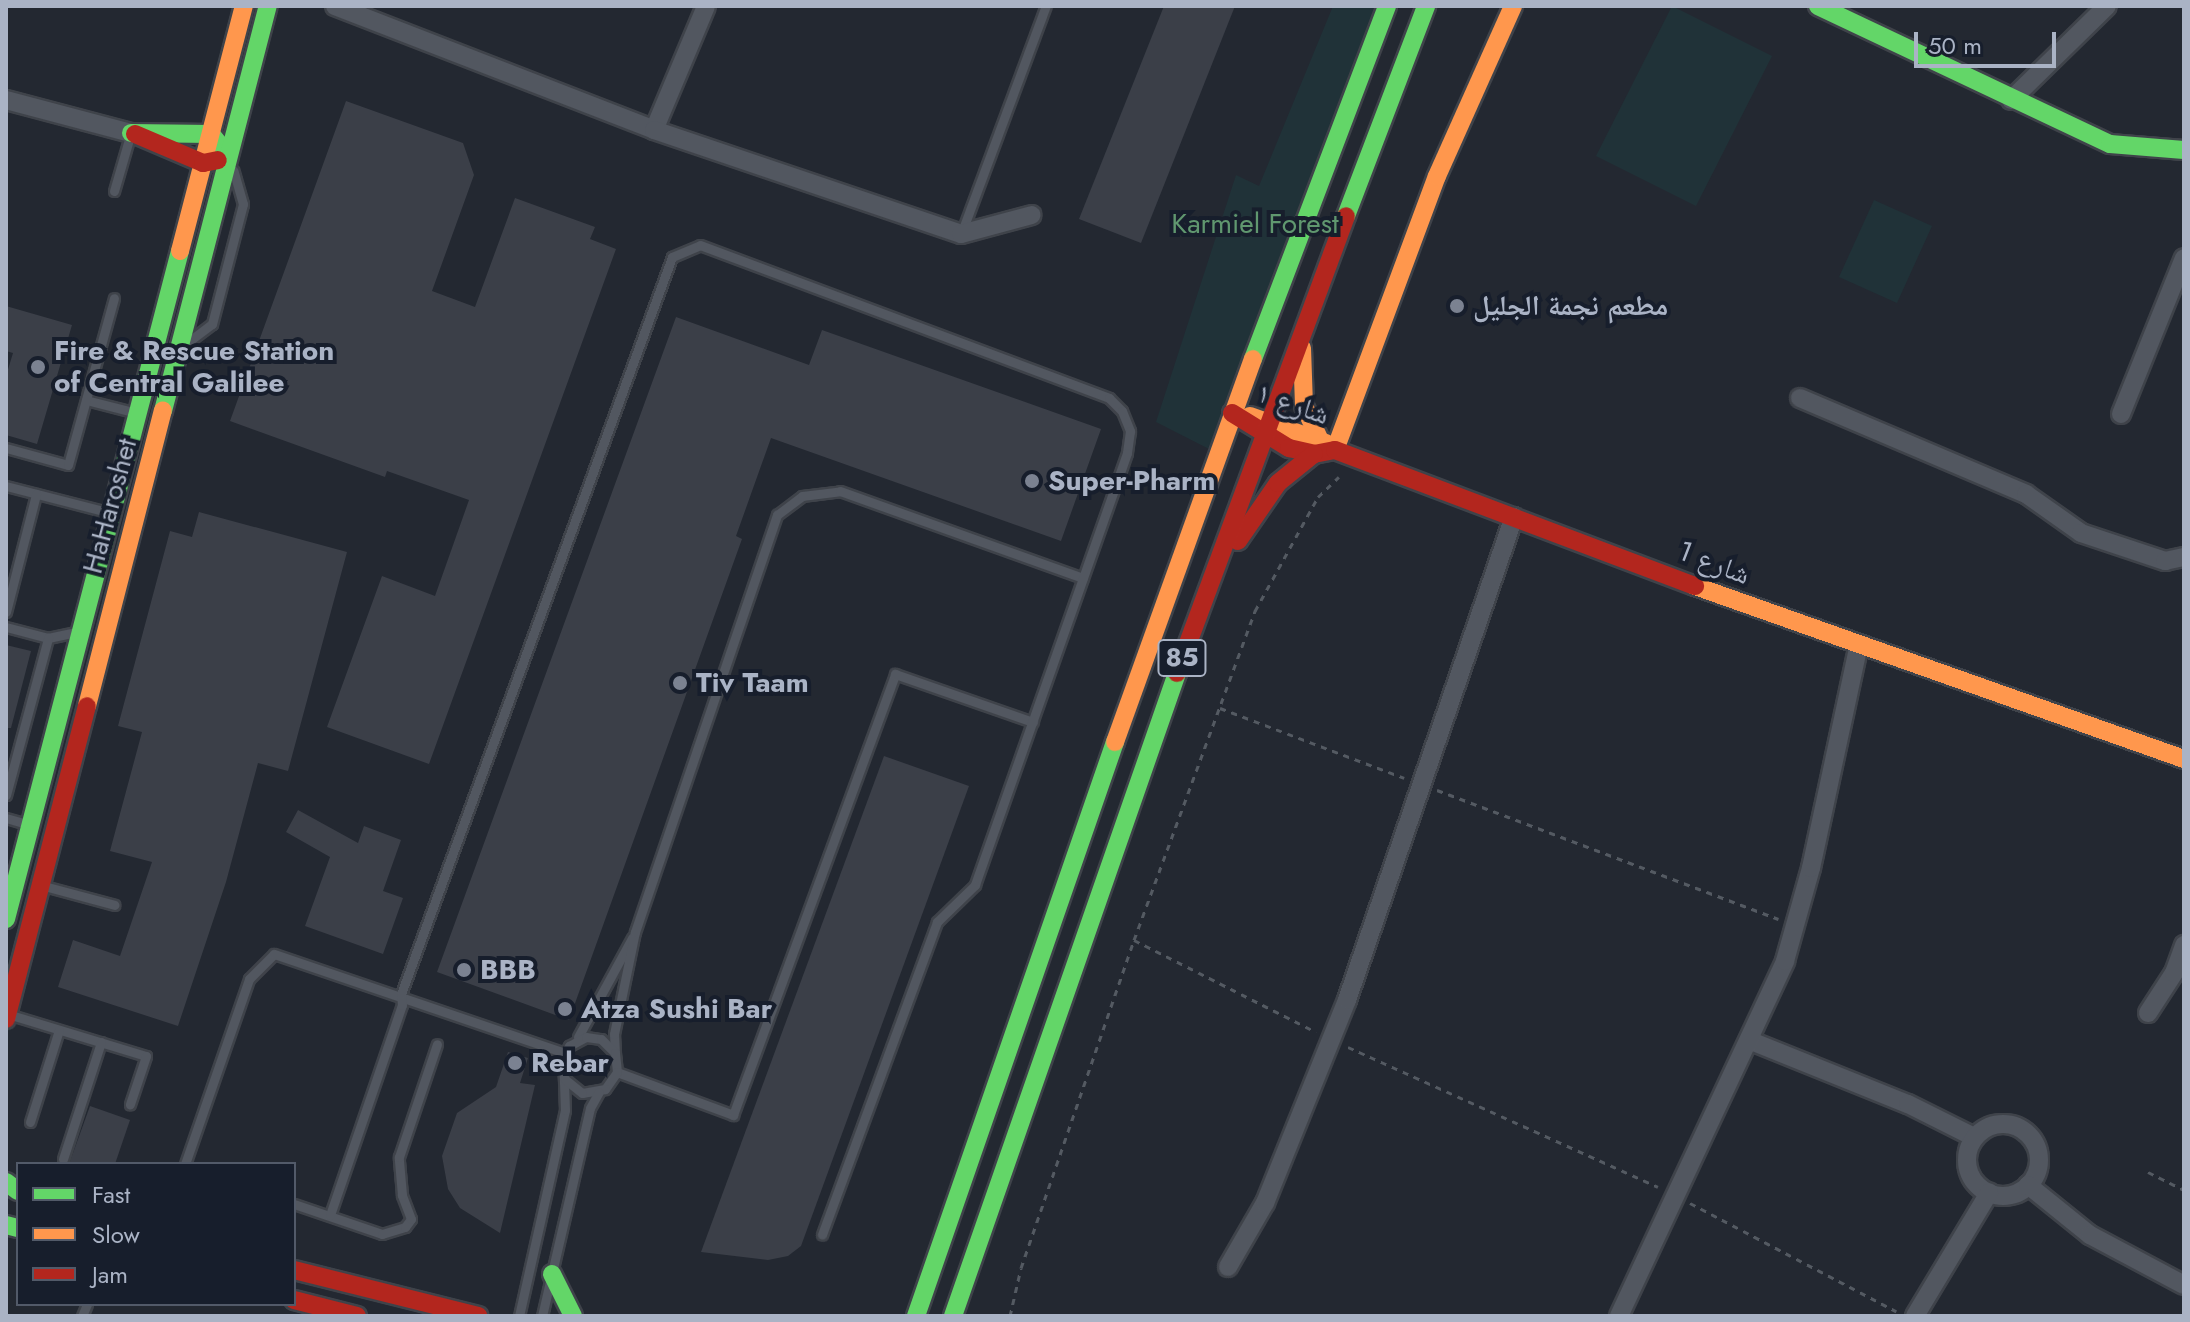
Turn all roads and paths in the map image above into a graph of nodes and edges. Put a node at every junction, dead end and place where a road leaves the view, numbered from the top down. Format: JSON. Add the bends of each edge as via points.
{"nodes":[{"id":1,"x":244,"y":6,"type":"edge"},
{"id":2,"x":268,"y":6,"type":"edge"},
{"id":3,"x":335,"y":6,"type":"edge"},
{"id":4,"x":706,"y":6,"type":"edge"},
{"id":5,"x":1046,"y":6,"type":"edge"},
{"id":6,"x":1387,"y":6,"type":"edge"},
{"id":7,"x":1426,"y":6,"type":"edge"},
{"id":8,"x":1513,"y":6,"type":"edge"},
{"id":9,"x":1818,"y":6,"type":"edge"},
{"id":10,"x":2107,"y":6,"type":"edge"},
{"id":11,"x":6,"y":100,"type":"edge"},
{"id":12,"x":2011,"y":100,"type":"junction"},
{"id":13,"x":654,"y":130,"type":"junction"},
{"id":14,"x":131,"y":133,"type":"junction"},
{"id":15,"x":211,"y":134,"type":"junction"},
{"id":16,"x":2184,"y":150,"type":"edge"},
{"id":17,"x":229,"y":158,"type":"junction"},
{"id":18,"x":203,"y":163,"type":"junction"},
{"id":19,"x":114,"y":191,"type":"dead end"},
{"id":20,"x":1032,"y":215,"type":"dead end"},
{"id":21,"x":961,"y":234,"type":"junction"},
{"id":22,"x":2184,"y":258,"type":"edge"},
{"id":23,"x":114,"y":298,"type":"dead end"},
{"id":24,"x":1304,"y":323,"type":"junction"},
{"id":25,"x":1800,"y":398,"type":"dead end"},
{"id":26,"x":86,"y":400,"type":"junction"},
{"id":27,"x":166,"y":403,"type":"junction"},
{"id":28,"x":138,"y":413,"type":"junction"},
{"id":29,"x":1232,"y":413,"type":"junction"},
{"id":30,"x":2121,"y":414,"type":"dead end"},
{"id":31,"x":1265,"y":428,"type":"junction"},
{"id":32,"x":6,"y":448,"type":"edge"},
{"id":33,"x":1323,"y":448,"type":"junction"},
{"id":34,"x":1359,"y":458,"type":"junction"},
{"id":35,"x":6,"y":486,"type":"edge"},
{"id":36,"x":36,"y":494,"type":"junction"},
{"id":37,"x":111,"y":513,"type":"junction"},
{"id":38,"x":1514,"y":517,"type":"junction"},
{"id":39,"x":2184,"y":557,"type":"edge"},
{"id":40,"x":1083,"y":578,"type":"junction"},
{"id":41,"x":1203,"y":596,"type":"junction"},
{"id":42,"x":6,"y":612,"type":"edge"},
{"id":43,"x":6,"y":627,"type":"edge"},
{"id":44,"x":80,"y":632,"type":"junction"},
{"id":45,"x":48,"y":638,"type":"junction"},
{"id":46,"x":1858,"y":648,"type":"junction"},
{"id":47,"x":1220,"y":708,"type":"junction"},
{"id":48,"x":1033,"y":722,"type":"junction"},
{"id":49,"x":2184,"y":759,"type":"edge"},
{"id":50,"x":1422,"y":785,"type":"junction"},
{"id":51,"x":6,"y":795,"type":"edge"},
{"id":52,"x":6,"y":818,"type":"edge"},
{"id":53,"x":30,"y":824,"type":"junction"},
{"id":54,"x":41,"y":885,"type":"junction"},
{"id":55,"x":10,"y":890,"type":"edge"},
{"id":56,"x":115,"y":905,"type":"dead end"},
{"id":57,"x":6,"y":919,"type":"edge"},
{"id":58,"x":1795,"y":926,"type":"junction"},
{"id":59,"x":635,"y":932,"type":"junction"},
{"id":60,"x":1134,"y":940,"type":"junction"},
{"id":61,"x":2184,"y":945,"type":"edge"},
{"id":62,"x":401,"y":994,"type":"junction"},
{"id":63,"x":2148,"y":1013,"type":"dead end"},
{"id":64,"x":7,"y":1016,"type":"edge"},
{"id":65,"x":59,"y":1030,"type":"junction"},
{"id":66,"x":1331,"y":1039,"type":"junction"},
{"id":67,"x":575,"y":1041,"type":"junction"},
{"id":68,"x":1751,"y":1041,"type":"junction"},
{"id":69,"x":101,"y":1042,"type":"junction"},
{"id":70,"x":437,"y":1044,"type":"dead end"},
{"id":71,"x":564,"y":1053,"type":"junction"},
{"id":72,"x":615,"y":1053,"type":"junction"},
{"id":73,"x":617,"y":1072,"type":"junction"},
{"id":74,"x":565,"y":1079,"type":"junction"},
{"id":75,"x":599,"y":1092,"type":"junction"},
{"id":76,"x":130,"y":1104,"type":"dead end"},
{"id":77,"x":30,"y":1122,"type":"dead end"},
{"id":78,"x":1974,"y":1137,"type":"junction"},
{"id":79,"x":63,"y":1159,"type":"dead end"},
{"id":80,"x":186,"y":1162,"type":"edge"},
{"id":81,"x":2148,"y":1172,"type":"dead end"},
{"id":82,"x":2028,"y":1185,"type":"junction"},
{"id":83,"x":2184,"y":1190,"type":"edge"},
{"id":84,"x":1989,"y":1193,"type":"junction"},
{"id":85,"x":1677,"y":1196,"type":"junction"},
{"id":86,"x":296,"y":1205,"type":"edge"},
{"id":87,"x":330,"y":1215,"type":"junction"},
{"id":88,"x":822,"y":1235,"type":"dead end"},
{"id":89,"x":1228,"y":1267,"type":"dead end"},
{"id":90,"x":296,"y":1271,"type":"edge"},
{"id":91,"x":552,"y":1274,"type":"junction"},
{"id":92,"x":350,"y":1285,"type":"junction"},
{"id":93,"x":2184,"y":1285,"type":"edge"},
{"id":94,"x":371,"y":1290,"type":"junction"},
{"id":95,"x":296,"y":1301,"type":"edge"},
{"id":96,"x":347,"y":1315,"type":"edge"},
{"id":97,"x":364,"y":1316,"type":"edge"},
{"id":98,"x":478,"y":1316,"type":"edge"},
{"id":99,"x":519,"y":1316,"type":"edge"},
{"id":100,"x":542,"y":1316,"type":"edge"},
{"id":101,"x":573,"y":1316,"type":"edge"},
{"id":102,"x":916,"y":1316,"type":"edge"},
{"id":103,"x":953,"y":1316,"type":"edge"},
{"id":104,"x":1010,"y":1316,"type":"edge"},
{"id":105,"x":1619,"y":1316,"type":"edge"},
{"id":106,"x":1906,"y":1316,"type":"edge"},
{"id":107,"x":1915,"y":1316,"type":"edge"}],
"edges":[{"from":1,"to":15,"type":"main road","name":"HaHaroshet"},
{"from":2,"to":17,"type":"main road","name":"HaHaroshet"},
{"from":3,"to":13,"type":"street"},
{"from":4,"to":13,"type":"street"},
{"from":5,"to":21,"type":"lane"},
{"from":6,"to":29,"type":"main road","number":"85"},
{"from":7,"to":24,"type":"main road","number":"85"},
{"from":8,"to":33,"type":"main road"},
{"from":9,"to":12,"type":"main road"},
{"from":10,"to":12,"type":"street"},
{"from":11,"to":14,"type":"street"},
{"from":12,"to":16,"type":"main road","via":[[2110,144]]},
{"from":13,"to":21,"type":"street"},
{"from":14,"to":15,"type":"main road"},
{"from":14,"to":18,"type":"main road"},
{"from":14,"to":19,"type":"lane"},
{"from":15,"to":17,"type":"main road"},
{"from":15,"to":18,"type":"main road","name":"HaHaroshet"},
{"from":17,"to":18,"type":"main road"},
{"from":17,"to":27,"type":"main road","name":"HaHaroshet"},
{"from":18,"to":28,"type":"main road","name":"HaHaroshet"},
{"from":20,"to":21,"type":"street"},
{"from":22,"to":30,"type":"street"},
{"from":23,"to":26,"type":"lane"},
{"from":24,"to":31,"type":"main road","number":"85"},
{"from":24,"to":33,"type":"main road","via":[[1304,406]]},
{"from":25,"to":39,"type":"street","via":[[2026,494],[2081,533],[2165,561]]},
{"from":26,"to":28,"type":"lane"},
{"from":26,"to":32,"type":"lane","via":[[68,465]]},
{"from":27,"to":28,"type":"lane"},
{"from":27,"to":54,"type":"main road","name":"HaHaroshet"},
{"from":28,"to":37,"type":"main road","name":"HaHaroshet"},
{"from":29,"to":31,"type":"main road","name":"شارع 1"},
{"from":29,"to":102,"type":"main road","number":"85"},
{"from":31,"to":33,"type":"main road","name":"شارع 1"},
{"from":31,"to":41,"type":"main road","number":"85"},
{"from":33,"to":34,"type":"main road","name":"شارع 1"},
{"from":33,"to":41,"type":"main road","via":[[1260,505]]},
{"from":34,"to":38,"type":"main road","name":"شارع 1"},
{"from":34,"to":47,"type":"path","via":[[1318,497],[1304,522],[1255,611]]},
{"from":35,"to":36,"type":"lane"},
{"from":36,"to":37,"type":"lane"},
{"from":36,"to":42,"type":"lane"},
{"from":37,"to":44,"type":"main road","name":"HaHaroshet"},
{"from":38,"to":46,"type":"main road","name":"شارع 1"},
{"from":38,"to":50,"type":"street"},
{"from":40,"to":48,"type":"lane"},
{"from":40,"to":59,"type":"lane","via":[[840,491],[821,491],[788,504],[777,515]]},
{"from":40,"to":62,"type":"lane","via":[[1127,453],[1130,431],[1109,398],[700,245],[672,257]]},
{"from":41,"to":103,"type":"main road","number":"85"},
{"from":43,"to":45,"type":"lane"},
{"from":44,"to":45,"type":"lane"},
{"from":44,"to":53,"type":"main road","name":"HaHaroshet"},
{"from":45,"to":51,"type":"lane"},
{"from":46,"to":49,"type":"main road","name":"شارع 1"},
{"from":46,"to":58,"type":"street"},
{"from":47,"to":50,"type":"path"},
{"from":47,"to":60,"type":"path"},
{"from":48,"to":73,"type":"lane","via":[[895,674],[733,1115]]},
{"from":48,"to":88,"type":"lane","via":[[975,885],[937,922]]},
{"from":50,"to":58,"type":"path"},
{"from":50,"to":66,"type":"street"},
{"from":52,"to":53,"type":"lane"},
{"from":53,"to":55,"type":"main road","name":"HaHaroshet"},
{"from":54,"to":56,"type":"lane"},
{"from":54,"to":64,"type":"main road","name":"HaHaroshet"},
{"from":55,"to":57,"type":"main road","name":"HaHaroshet"},
{"from":58,"to":68,"type":"street"},
{"from":59,"to":67,"type":"lane"},
{"from":59,"to":72,"type":"lane","via":[[614,1034]]},
{"from":60,"to":66,"type":"path"},
{"from":60,"to":104,"type":"path","via":[[1021,1268]]},
{"from":61,"to":63,"type":"street","via":[[2174,973]]},
{"from":62,"to":71,"type":"lane"},
{"from":62,"to":80,"type":"lane","via":[[281,953],[263,959],[241,997]]},
{"from":62,"to":87,"type":"lane","via":[[402,1005]]},
{"from":64,"to":65,"type":"lane"},
{"from":65,"to":69,"type":"lane"},
{"from":65,"to":77,"type":"lane"},
{"from":66,"to":85,"type":"path"},
{"from":66,"to":89,"type":"street","via":[[1265,1203]]},
{"from":67,"to":71,"type":"lane"},
{"from":67,"to":72,"type":"lane","via":[[601,1039]]},
{"from":68,"to":78,"type":"street","via":[[1908,1104]]},
{"from":68,"to":85,"type":"street"},
{"from":69,"to":76,"type":"lane","via":[[146,1056]]},
{"from":69,"to":79,"type":"lane"},
{"from":70,"to":87,"type":"lane","via":[[399,1157],[410,1221],[399,1232],[382,1234]]},
{"from":71,"to":74,"type":"lane"},
{"from":72,"to":73,"type":"lane"},
{"from":73,"to":75,"type":"lane"},
{"from":74,"to":75,"type":"lane","via":[[578,1091]]},
{"from":74,"to":99,"type":"lane","via":[[562,1122]]},
{"from":75,"to":91,"type":"lane","via":[[590,1108]]},
{"from":78,"to":82,"type":"street","via":[[1994,1124],[2027,1132],[2039,1164]]},
{"from":78,"to":84,"type":"street","via":[[1968,1171]]},
{"from":81,"to":83,"type":"path"},
{"from":82,"to":84,"type":"street","via":[[2006,1196]]},
{"from":82,"to":93,"type":"street","via":[[2090,1235]]},
{"from":84,"to":107,"type":"street"},
{"from":85,"to":105,"type":"street"},
{"from":85,"to":106,"type":"path"},
{"from":86,"to":87,"type":"lane"},
{"from":90,"to":92,"type":"main road"},
{"from":91,"to":100,"type":"lane"},
{"from":91,"to":101,"type":"main road"},
{"from":92,"to":94,"type":"main road"},
{"from":92,"to":96,"type":"lane"},
{"from":94,"to":97,"type":"lane"},
{"from":94,"to":98,"type":"main road"},
{"from":95,"to":96,"type":"main road"}]}
